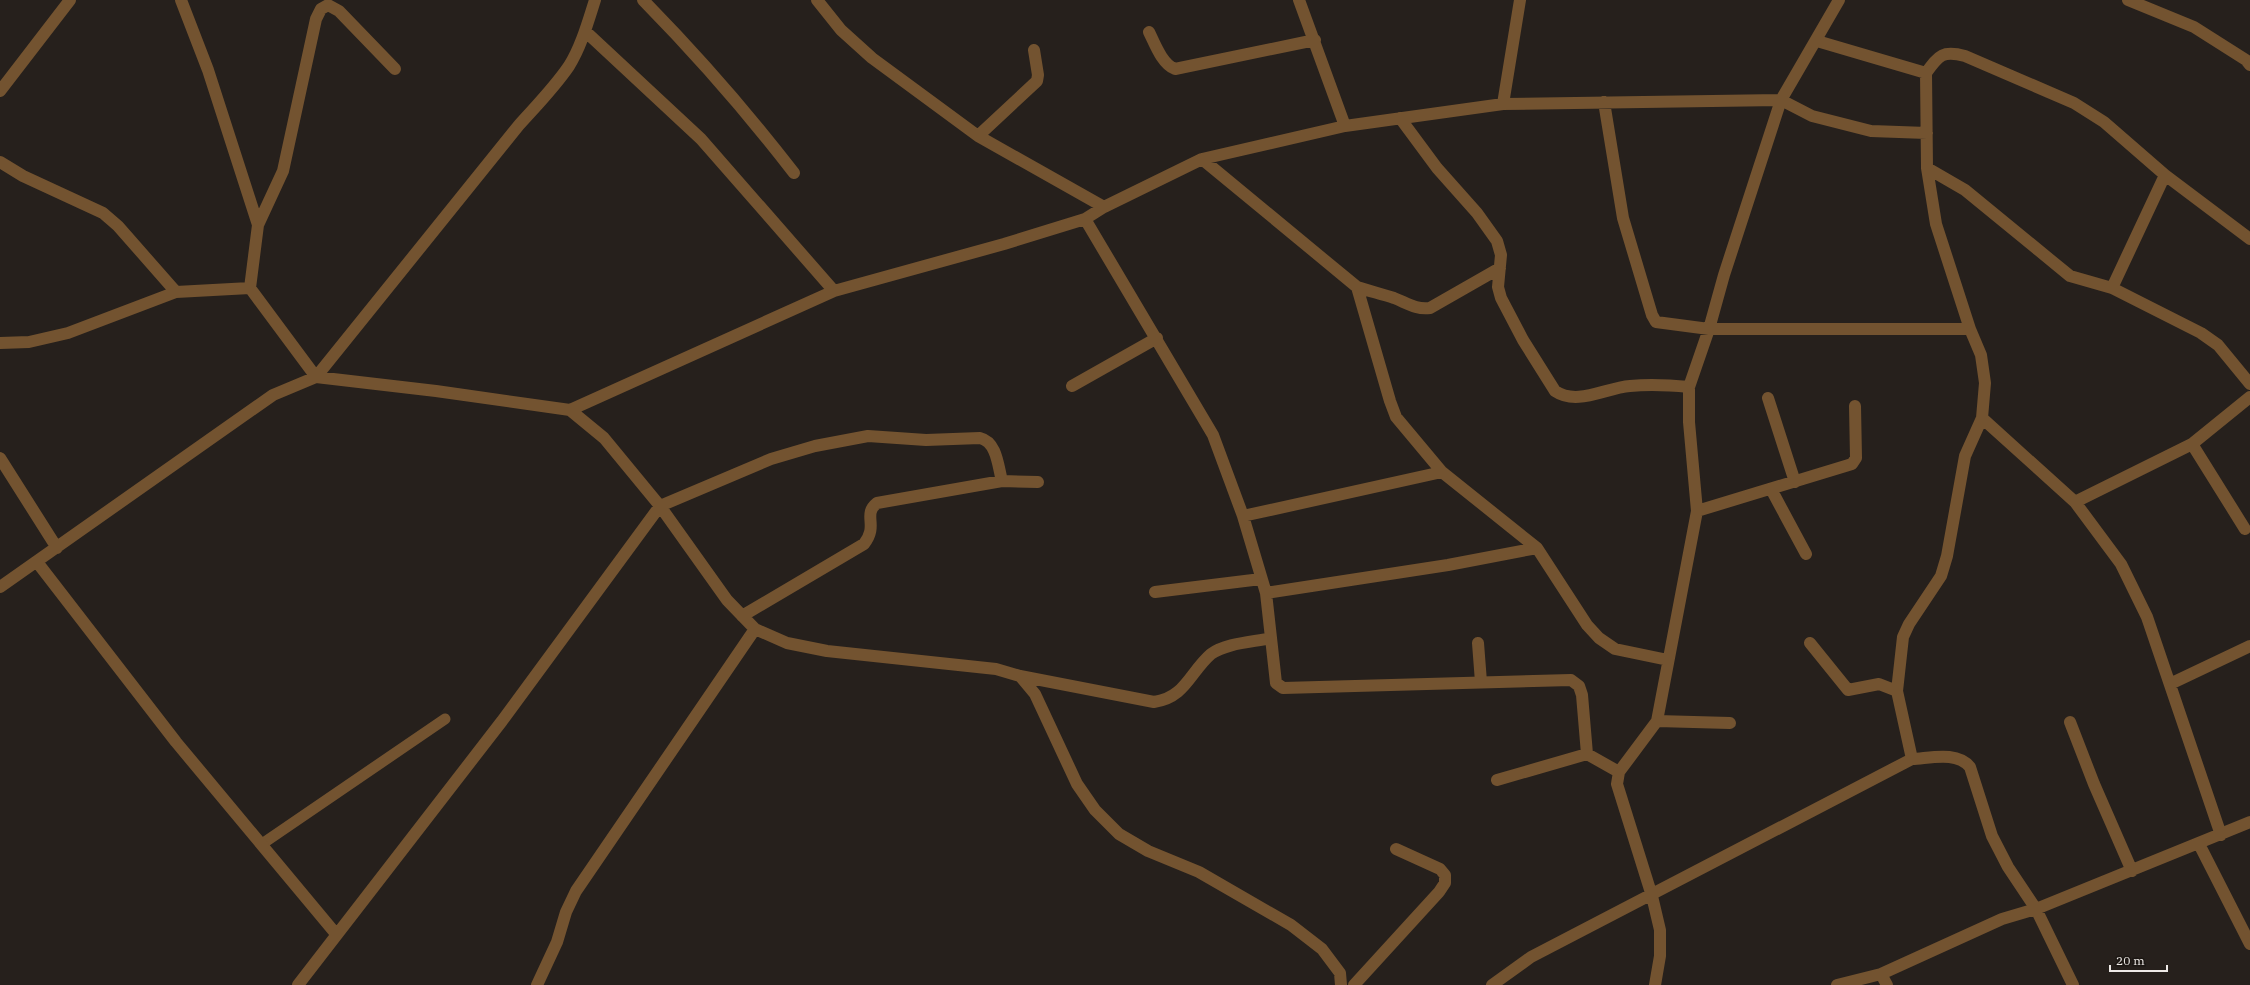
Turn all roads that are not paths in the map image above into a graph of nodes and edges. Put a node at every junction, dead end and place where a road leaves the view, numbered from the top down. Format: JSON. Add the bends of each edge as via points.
{"nodes":[{"id":1,"x":181,"y":0,"type":"edge"},
{"id":2,"x":595,"y":0,"type":"edge"},
{"id":3,"x":643,"y":0,"type":"edge"},
{"id":4,"x":817,"y":0,"type":"edge"},
{"id":5,"x":1298,"y":0,"type":"edge"},
{"id":6,"x":1520,"y":0,"type":"edge"},
{"id":7,"x":1839,"y":0,"type":"edge"},
{"id":8,"x":2128,"y":0,"type":"edge"},
{"id":9,"x":67,"y":1,"type":"edge"},
{"id":10,"x":585,"y":31,"type":"junction"},
{"id":11,"x":1149,"y":32,"type":"dead end"},
{"id":12,"x":1315,"y":40,"type":"junction"},
{"id":13,"x":1816,"y":41,"type":"junction"},
{"id":14,"x":1034,"y":50,"type":"dead end"},
{"id":15,"x":2250,"y":65,"type":"edge"},
{"id":16,"x":395,"y":69,"type":"dead end"},
{"id":17,"x":1926,"y":73,"type":"junction"},
{"id":18,"x":0,"y":91,"type":"edge"},
{"id":19,"x":1781,"y":100,"type":"junction"},
{"id":20,"x":1604,"y":102,"type":"junction"},
{"id":21,"x":1503,"y":104,"type":"junction"},
{"id":22,"x":1400,"y":118,"type":"junction"},
{"id":23,"x":1345,"y":126,"type":"junction"},
{"id":24,"x":1927,"y":133,"type":"junction"},
{"id":25,"x":978,"y":136,"type":"junction"},
{"id":26,"x":1202,"y":160,"type":"junction"},
{"id":27,"x":0,"y":162,"type":"edge"},
{"id":28,"x":1927,"y":168,"type":"junction"},
{"id":29,"x":794,"y":173,"type":"dead end"},
{"id":30,"x":2165,"y":175,"type":"junction"},
{"id":31,"x":1104,"y":206,"type":"junction"},
{"id":32,"x":1085,"y":219,"type":"junction"},
{"id":33,"x":258,"y":225,"type":"junction"},
{"id":34,"x":2250,"y":239,"type":"edge"},
{"id":35,"x":1500,"y":268,"type":"junction"},
{"id":36,"x":250,"y":288,"type":"junction"},
{"id":37,"x":1357,"y":288,"type":"junction"},
{"id":38,"x":2112,"y":288,"type":"junction"},
{"id":39,"x":834,"y":291,"type":"junction"},
{"id":40,"x":176,"y":292,"type":"junction"},
{"id":41,"x":1709,"y":329,"type":"junction"},
{"id":42,"x":1970,"y":329,"type":"junction"},
{"id":43,"x":1157,"y":338,"type":"junction"},
{"id":44,"x":0,"y":343,"type":"edge"},
{"id":45,"x":316,"y":377,"type":"junction"},
{"id":46,"x":2250,"y":384,"type":"edge"},
{"id":47,"x":1072,"y":386,"type":"dead end"},
{"id":48,"x":1689,"y":387,"type":"junction"},
{"id":49,"x":2250,"y":397,"type":"edge"},
{"id":50,"x":1768,"y":398,"type":"dead end"},
{"id":51,"x":1856,"y":406,"type":"dead end"},
{"id":52,"x":570,"y":410,"type":"junction"},
{"id":53,"x":1982,"y":418,"type":"junction"},
{"id":54,"x":2192,"y":444,"type":"junction"},
{"id":55,"x":0,"y":458,"type":"edge"},
{"id":56,"x":1442,"y":472,"type":"junction"},
{"id":57,"x":1002,"y":481,"type":"junction"},
{"id":58,"x":1038,"y":482,"type":"dead end"},
{"id":59,"x":1795,"y":482,"type":"junction"},
{"id":60,"x":1771,"y":490,"type":"junction"},
{"id":61,"x":2075,"y":502,"type":"junction"},
{"id":62,"x":660,"y":506,"type":"junction"},
{"id":63,"x":1697,"y":511,"type":"junction"},
{"id":64,"x":1243,"y":516,"type":"junction"},
{"id":65,"x":2245,"y":529,"type":"dead end"},
{"id":66,"x":57,"y":548,"type":"junction"},
{"id":67,"x":1537,"y":548,"type":"junction"},
{"id":68,"x":1806,"y":554,"type":"dead end"},
{"id":69,"x":37,"y":562,"type":"junction"},
{"id":70,"x":1261,"y":579,"type":"junction"},
{"id":71,"x":0,"y":587,"type":"edge"},
{"id":72,"x":1155,"y":592,"type":"dead end"},
{"id":73,"x":1266,"y":593,"type":"junction"},
{"id":74,"x":742,"y":616,"type":"junction"},
{"id":75,"x":755,"y":629,"type":"junction"},
{"id":76,"x":1271,"y":638,"type":"junction"},
{"id":77,"x":1478,"y":643,"type":"dead end"},
{"id":78,"x":1810,"y":643,"type":"dead end"},
{"id":79,"x":2250,"y":646,"type":"edge"},
{"id":80,"x":1668,"y":660,"type":"junction"},
{"id":81,"x":1020,"y":676,"type":"junction"},
{"id":82,"x":1481,"y":682,"type":"junction"},
{"id":83,"x":2170,"y":684,"type":"junction"},
{"id":84,"x":1897,"y":691,"type":"junction"},
{"id":85,"x":445,"y":719,"type":"dead end"},
{"id":86,"x":1657,"y":721,"type":"junction"},
{"id":87,"x":1730,"y":722,"type":"dead end"},
{"id":88,"x":2070,"y":722,"type":"dead end"},
{"id":89,"x":1587,"y":754,"type":"junction"},
{"id":90,"x":1912,"y":759,"type":"junction"},
{"id":91,"x":1619,"y":772,"type":"junction"},
{"id":92,"x":1497,"y":780,"type":"dead end"},
{"id":93,"x":2250,"y":822,"type":"edge"},
{"id":94,"x":2221,"y":835,"type":"junction"},
{"id":95,"x":262,"y":844,"type":"junction"},
{"id":96,"x":2199,"y":844,"type":"junction"},
{"id":97,"x":1396,"y":849,"type":"dead end"},
{"id":98,"x":2132,"y":871,"type":"junction"},
{"id":99,"x":1652,"y":896,"type":"junction"},
{"id":100,"x":2036,"y":909,"type":"junction"},
{"id":101,"x":336,"y":934,"type":"junction"},
{"id":102,"x":2250,"y":944,"type":"edge"},
{"id":103,"x":1884,"y":980,"type":"edge"},
{"id":104,"x":298,"y":985,"type":"edge"},
{"id":105,"x":537,"y":985,"type":"edge"},
{"id":106,"x":1341,"y":985,"type":"edge"},
{"id":107,"x":1354,"y":985,"type":"edge"},
{"id":108,"x":1492,"y":985,"type":"edge"},
{"id":109,"x":1655,"y":985,"type":"edge"},
{"id":110,"x":1837,"y":985,"type":"edge"},
{"id":111,"x":2073,"y":985,"type":"edge"}],
"edges":[{"from":1,"to":33,"type":"street","via":[[208,70]]},
{"from":2,"to":10,"type":"street"},
{"from":3,"to":29,"type":"street","via":[[749,115]]},
{"from":4,"to":25,"type":"street","via":[[841,30],[872,58]]},
{"from":5,"to":12,"type":"street"},
{"from":6,"to":21,"type":"street"},
{"from":7,"to":13,"type":"street"},
{"from":8,"to":15,"type":"street","via":[[2194,27]]},
{"from":9,"to":18,"type":"street"},
{"from":10,"to":39,"type":"street","via":[[701,139]]},
{"from":10,"to":45,"type":"street","via":[[570,65],[548,94],[518,125]]},
{"from":11,"to":12,"type":"street","via":[[1165,62],[1175,69]]},
{"from":12,"to":23,"type":"street"},
{"from":13,"to":17,"type":"street"},
{"from":13,"to":19,"type":"street"},
{"from":14,"to":25,"type":"street","via":[[1037,82]]},
{"from":16,"to":33,"type":"street","via":[[339,11],[328,5],[321,9],[316,19],[283,171]]},
{"from":17,"to":24,"type":"street"},
{"from":17,"to":30,"type":"street","via":[[1938,57],[1951,52],[1965,56],[2074,103],[2104,122]]},
{"from":19,"to":20,"type":"street"},
{"from":19,"to":24,"type":"street","via":[[1812,116],[1871,131]]},
{"from":19,"to":41,"type":"street"},
{"from":20,"to":21,"type":"street"},
{"from":20,"to":41,"type":"street","via":[[1623,218],[1652,315],[1656,322],[1664,325]]},
{"from":21,"to":22,"type":"street"},
{"from":22,"to":23,"type":"street"},
{"from":22,"to":35,"type":"street","via":[[1436,168],[1477,213],[1497,241],[1501,255]]},
{"from":23,"to":26,"type":"street"},
{"from":24,"to":28,"type":"street"},
{"from":25,"to":31,"type":"street"},
{"from":26,"to":31,"type":"street"},
{"from":26,"to":37,"type":"street"},
{"from":27,"to":40,"type":"street","via":[[23,176],[103,213],[118,226]]},
{"from":28,"to":38,"type":"street","via":[[1965,190],[2070,276]]},
{"from":28,"to":42,"type":"street","via":[[1936,224]]},
{"from":30,"to":34,"type":"street"},
{"from":30,"to":38,"type":"street"},
{"from":31,"to":32,"type":"street"},
{"from":32,"to":39,"type":"street"},
{"from":32,"to":43,"type":"street"},
{"from":33,"to":36,"type":"street"},
{"from":35,"to":37,"type":"street","via":[[1430,308],[1412,307],[1393,298]]},
{"from":35,"to":48,"type":"street","via":[[1498,287],[1501,298],[1523,340],[1555,391],[1573,398],[1628,386],[1656,384]]},
{"from":36,"to":40,"type":"street"},
{"from":36,"to":45,"type":"street"},
{"from":37,"to":56,"type":"street","via":[[1396,417]]},
{"from":38,"to":46,"type":"street","via":[[2201,333],[2218,345]]},
{"from":39,"to":52,"type":"street"},
{"from":40,"to":44,"type":"street","via":[[68,333],[29,342]]},
{"from":41,"to":42,"type":"street"},
{"from":41,"to":48,"type":"street"},
{"from":42,"to":53,"type":"street","via":[[1981,355],[1985,383]]},
{"from":43,"to":47,"type":"street"},
{"from":43,"to":64,"type":"street","via":[[1213,435]]},
{"from":45,"to":52,"type":"street"},
{"from":45,"to":66,"type":"street","via":[[273,395]]},
{"from":48,"to":63,"type":"street","via":[[1689,422]]},
{"from":49,"to":54,"type":"street"},
{"from":50,"to":59,"type":"street"},
{"from":51,"to":59,"type":"street","via":[[1856,458],[1852,464]]},
{"from":52,"to":62,"type":"street","via":[[604,438]]},
{"from":53,"to":61,"type":"street"},
{"from":53,"to":84,"type":"street","via":[[1965,456],[1948,556],[1941,576],[1903,637]]},
{"from":54,"to":61,"type":"street"},
{"from":54,"to":65,"type":"street"},
{"from":55,"to":66,"type":"street"},
{"from":56,"to":64,"type":"street"},
{"from":56,"to":67,"type":"street"},
{"from":57,"to":58,"type":"street"},
{"from":57,"to":62,"type":"street","via":[[992,445],[987,440],[926,440],[868,436],[815,446],[771,459]]},
{"from":57,"to":74,"type":"street","via":[[877,503],[872,507],[870,514],[871,535],[864,544]]},
{"from":59,"to":60,"type":"street"},
{"from":60,"to":63,"type":"street"},
{"from":60,"to":68,"type":"street"},
{"from":61,"to":83,"type":"street","via":[[2121,564],[2147,617]]},
{"from":62,"to":74,"type":"street","via":[[726,600]]},
{"from":62,"to":101,"type":"street","via":[[502,721]]},
{"from":63,"to":80,"type":"street"},
{"from":64,"to":70,"type":"street"},
{"from":66,"to":69,"type":"street"},
{"from":67,"to":73,"type":"street","via":[[1448,565]]},
{"from":67,"to":80,"type":"street","via":[[1587,625],[1599,638],[1615,649]]},
{"from":69,"to":71,"type":"street"},
{"from":69,"to":95,"type":"street","via":[[176,742]]},
{"from":70,"to":72,"type":"street"},
{"from":70,"to":73,"type":"street"},
{"from":73,"to":76,"type":"street"},
{"from":74,"to":75,"type":"street"},
{"from":75,"to":81,"type":"street","via":[[787,643],[826,651],[996,669]]},
{"from":75,"to":105,"type":"street","via":[[576,891]]},
{"from":76,"to":81,"type":"street","via":[[1220,649],[1211,654],[1176,694],[1167,700],[1154,702]]},
{"from":76,"to":82,"type":"street","via":[[1276,683],[1283,688]]},
{"from":77,"to":82,"type":"street"},
{"from":78,"to":84,"type":"street","via":[[1848,690],[1879,684]]},
{"from":79,"to":83,"type":"street"},
{"from":80,"to":86,"type":"street"},
{"from":81,"to":106,"type":"street","via":[[1035,694],[1077,784],[1095,810],[1119,834],[1148,851],[1199,872],[1291,925],[1322,949],[1340,973]]},
{"from":82,"to":89,"type":"street","via":[[1571,680],[1579,686],[1582,696]]},
{"from":83,"to":94,"type":"street"},
{"from":84,"to":90,"type":"street"},
{"from":85,"to":95,"type":"lane"},
{"from":86,"to":87,"type":"street"},
{"from":86,"to":91,"type":"street"},
{"from":88,"to":98,"type":"street"},
{"from":89,"to":91,"type":"street"},
{"from":89,"to":92,"type":"street"},
{"from":90,"to":99,"type":"street"},
{"from":90,"to":100,"type":"street","via":[[1957,757],[1970,767],[1992,836],[2008,867]]},
{"from":91,"to":99,"type":"street","via":[[1618,784]]},
{"from":93,"to":94,"type":"street"},
{"from":94,"to":96,"type":"street"},
{"from":95,"to":101,"type":"street"},
{"from":96,"to":98,"type":"street"},
{"from":96,"to":102,"type":"street"},
{"from":97,"to":107,"type":"street","via":[[1440,869],[1445,875],[1445,883]]},
{"from":98,"to":100,"type":"street"},
{"from":99,"to":108,"type":"street","via":[[1532,957]]},
{"from":99,"to":109,"type":"street","via":[[1660,930],[1660,956]]},
{"from":100,"to":103,"type":"street","via":[[2002,919]]},
{"from":100,"to":111,"type":"street"},
{"from":101,"to":104,"type":"street"},
{"from":103,"to":110,"type":"street"}]}
